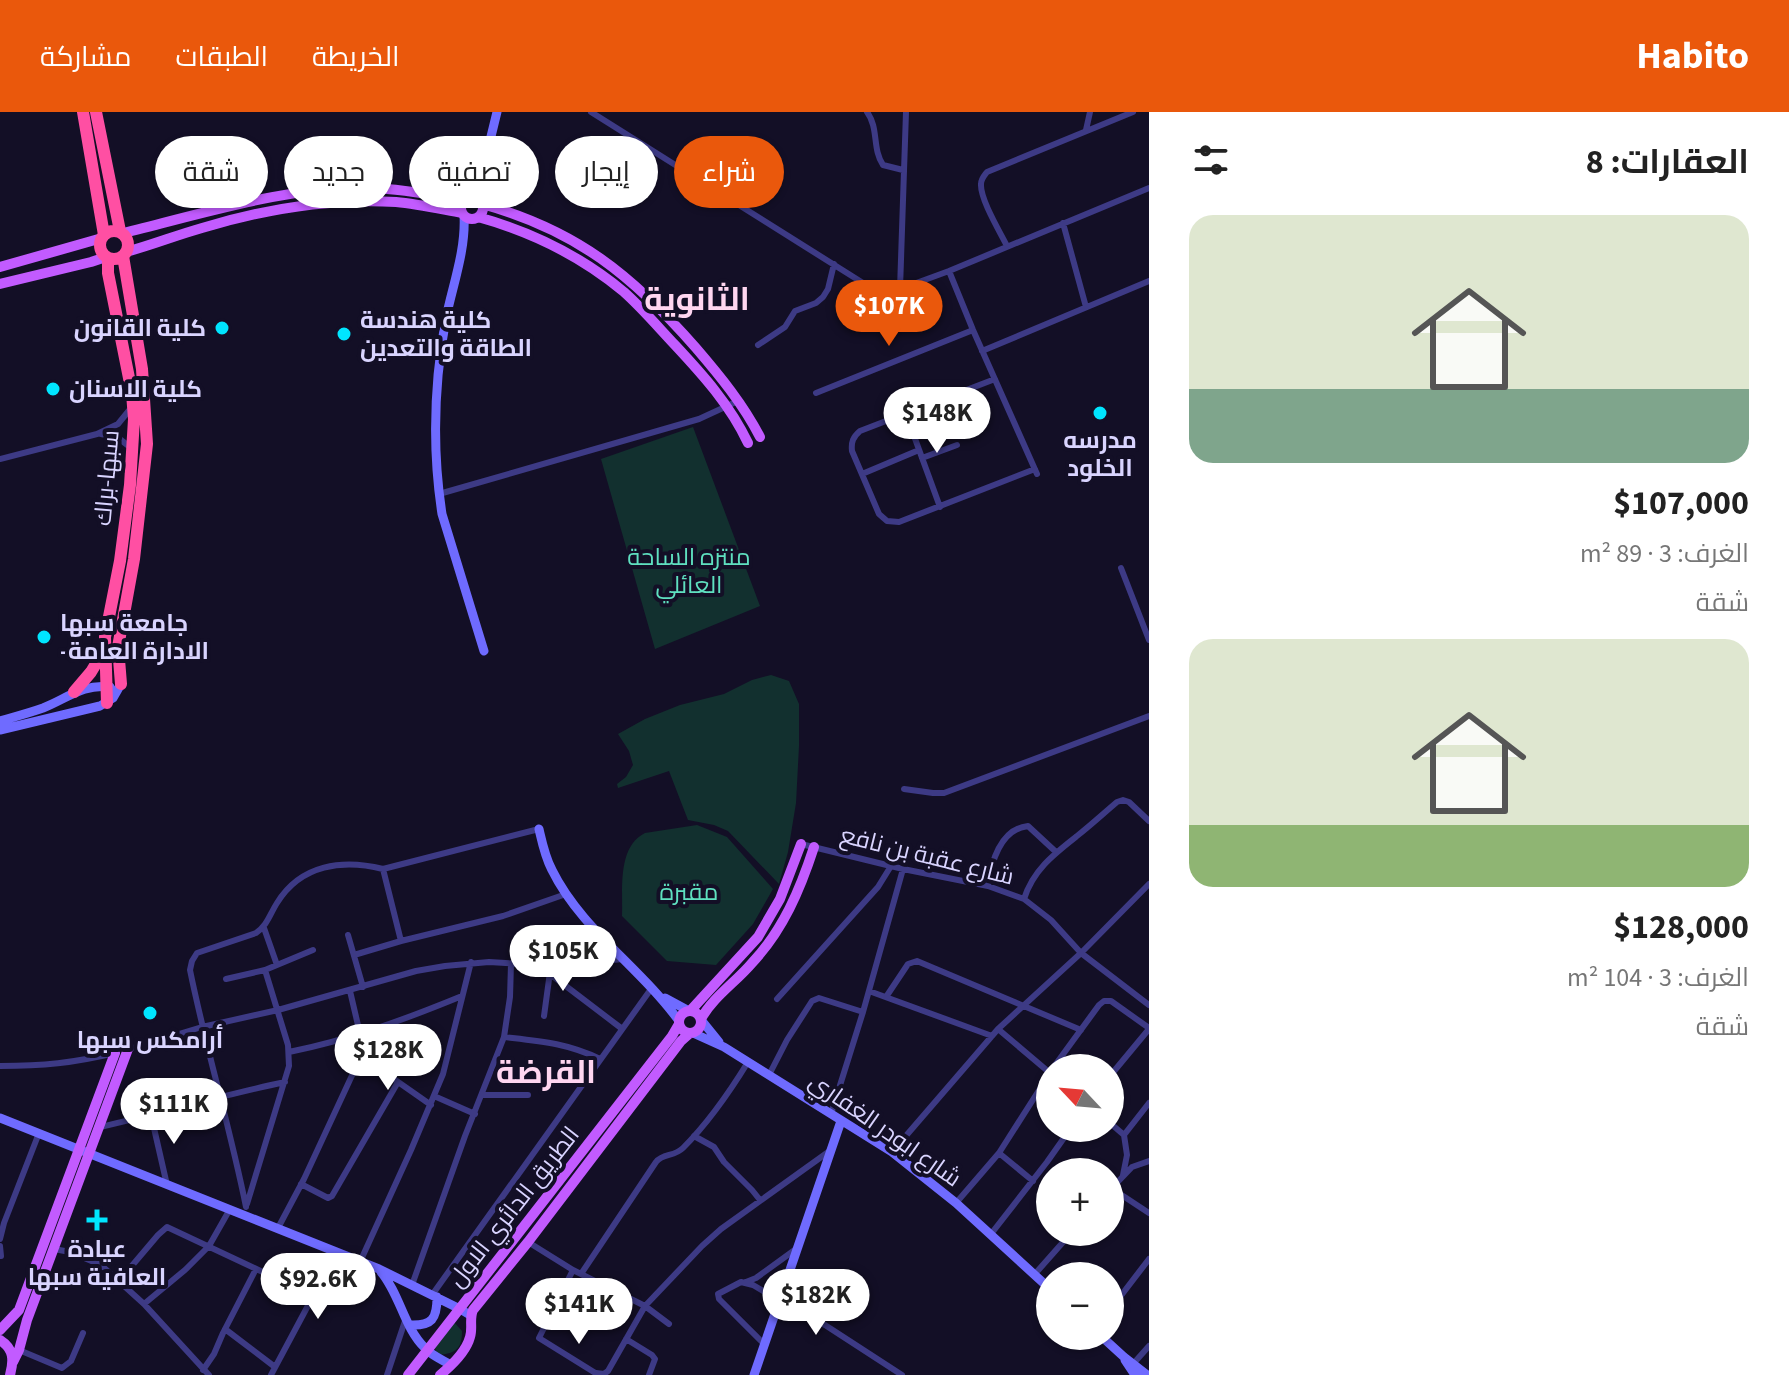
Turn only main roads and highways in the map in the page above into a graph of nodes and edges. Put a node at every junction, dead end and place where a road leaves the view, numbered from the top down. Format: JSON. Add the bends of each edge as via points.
{"nodes":[{"id":1,"x":83,"y":112,"type":"edge"},
{"id":2,"x":96,"y":112,"type":"edge"},
{"id":3,"x":409,"y":192,"type":"edge"},
{"id":4,"x":462,"y":208,"type":"edge"},
{"id":5,"x":482,"y":208,"type":"edge"},
{"id":6,"x":499,"y":208,"type":"edge"},
{"id":7,"x":470,"y":216,"type":"junction"},
{"id":8,"x":121,"y":232,"type":"junction"},
{"id":9,"x":103,"y":236,"type":"junction"},
{"id":10,"x":124,"y":254,"type":"junction"},
{"id":11,"x":107,"y":257,"type":"junction"},
{"id":12,"x":0,"y":267,"type":"edge"},
{"id":13,"x":0,"y":284,"type":"edge"},
{"id":14,"x":760,"y":437,"type":"dead end"},
{"id":15,"x":748,"y":443,"type":"dead end"},
{"id":16,"x":105,"y":649,"type":"junction"},
{"id":17,"x":115,"y":687,"type":"junction"},
{"id":18,"x":74,"y":692,"type":"road end"},
{"id":19,"x":107,"y":703,"type":"road end"},
{"id":20,"x":801,"y":844,"type":"road end"},
{"id":21,"x":814,"y":847,"type":"road end"},
{"id":22,"x":690,"y":1010,"type":"junction"},
{"id":23,"x":702,"y":1020,"type":"junction"},
{"id":24,"x":679,"y":1022,"type":"junction"},
{"id":25,"x":692,"y":1033,"type":"junction"},
{"id":26,"x":128,"y":1049,"type":"road end"},
{"id":27,"x":115,"y":1053,"type":"road end"},
{"id":28,"x":85,"y":1151,"type":"junction"},
{"id":29,"x":48,"y":1248,"type":"junction"},
{"id":30,"x":465,"y":1312,"type":"junction"},
{"id":31,"x":0,"y":1330,"type":"edge"},
{"id":32,"x":0,"y":1340,"type":"edge"},
{"id":33,"x":13,"y":1362,"type":"junction"},
{"id":34,"x":10,"y":1375,"type":"edge"},
{"id":35,"x":408,"y":1375,"type":"edge"},
{"id":36,"x":440,"y":1375,"type":"edge"}],
"edges":[{"from":1,"to":9,"type":"highway"},
{"from":2,"to":8,"type":"highway"},
{"from":3,"to":8,"type":"main road","via":[[341,188],[260,200]]},
{"from":4,"to":7,"type":"main road"},
{"from":5,"to":7,"type":"main road"},
{"from":6,"to":14,"type":"main road","via":[[553,230],[623,275],[717,373]]},
{"from":7,"to":10,"type":"main road","via":[[397,202],[299,206],[202,228]]},
{"from":7,"to":15,"type":"main road","via":[[548,243],[626,294],[703,375]]},
{"from":8,"to":9,"type":"highway"},
{"from":8,"to":10,"type":"highway","via":[[128,240]]},
{"from":9,"to":11,"type":"highway","via":[[101,250]]},
{"from":9,"to":12,"type":"main road"},
{"from":10,"to":11,"type":"highway"},
{"from":10,"to":17,"type":"highway","name":"سبها-براك","via":[[142,369],[147,444]]},
{"from":11,"to":13,"type":"main road"},
{"from":11,"to":16,"type":"highway","name":"سبها-براك","via":[[133,406],[120,561]]},
{"from":16,"to":17,"type":"highway","name":"سبها-براك"},
{"from":16,"to":18,"type":"highway"},
{"from":17,"to":19,"type":"highway","name":"سبها-براك"},
{"from":20,"to":22,"type":"main road","via":[[758,937]]},
{"from":21,"to":23,"type":"main road","via":[[781,925]]},
{"from":22,"to":23,"type":"main road"},
{"from":22,"to":24,"type":"main road"},
{"from":23,"to":25,"type":"main road"},
{"from":24,"to":25,"type":"main road","via":[[684,1032]]},
{"from":24,"to":30,"type":"main road","name":"الطريق الدائري الاول"},
{"from":25,"to":30,"type":"main road","name":"الطريق الدائري الاول","via":[[528,1242]]},
{"from":26,"to":28,"type":"main road","via":[[100,1127]]},
{"from":27,"to":28,"type":"main road"},
{"from":28,"to":29,"type":"main road"},
{"from":29,"to":31,"type":"main road","via":[[19,1310]]},
{"from":29,"to":33,"type":"main road"},
{"from":30,"to":35,"type":"main road","name":"الطريق الدائري الاول"},
{"from":30,"to":36,"type":"main road","name":"الطريق الدائري الاول","via":[[471,1336]]},
{"from":32,"to":33,"type":"main road"},
{"from":33,"to":34,"type":"main road"}]}
